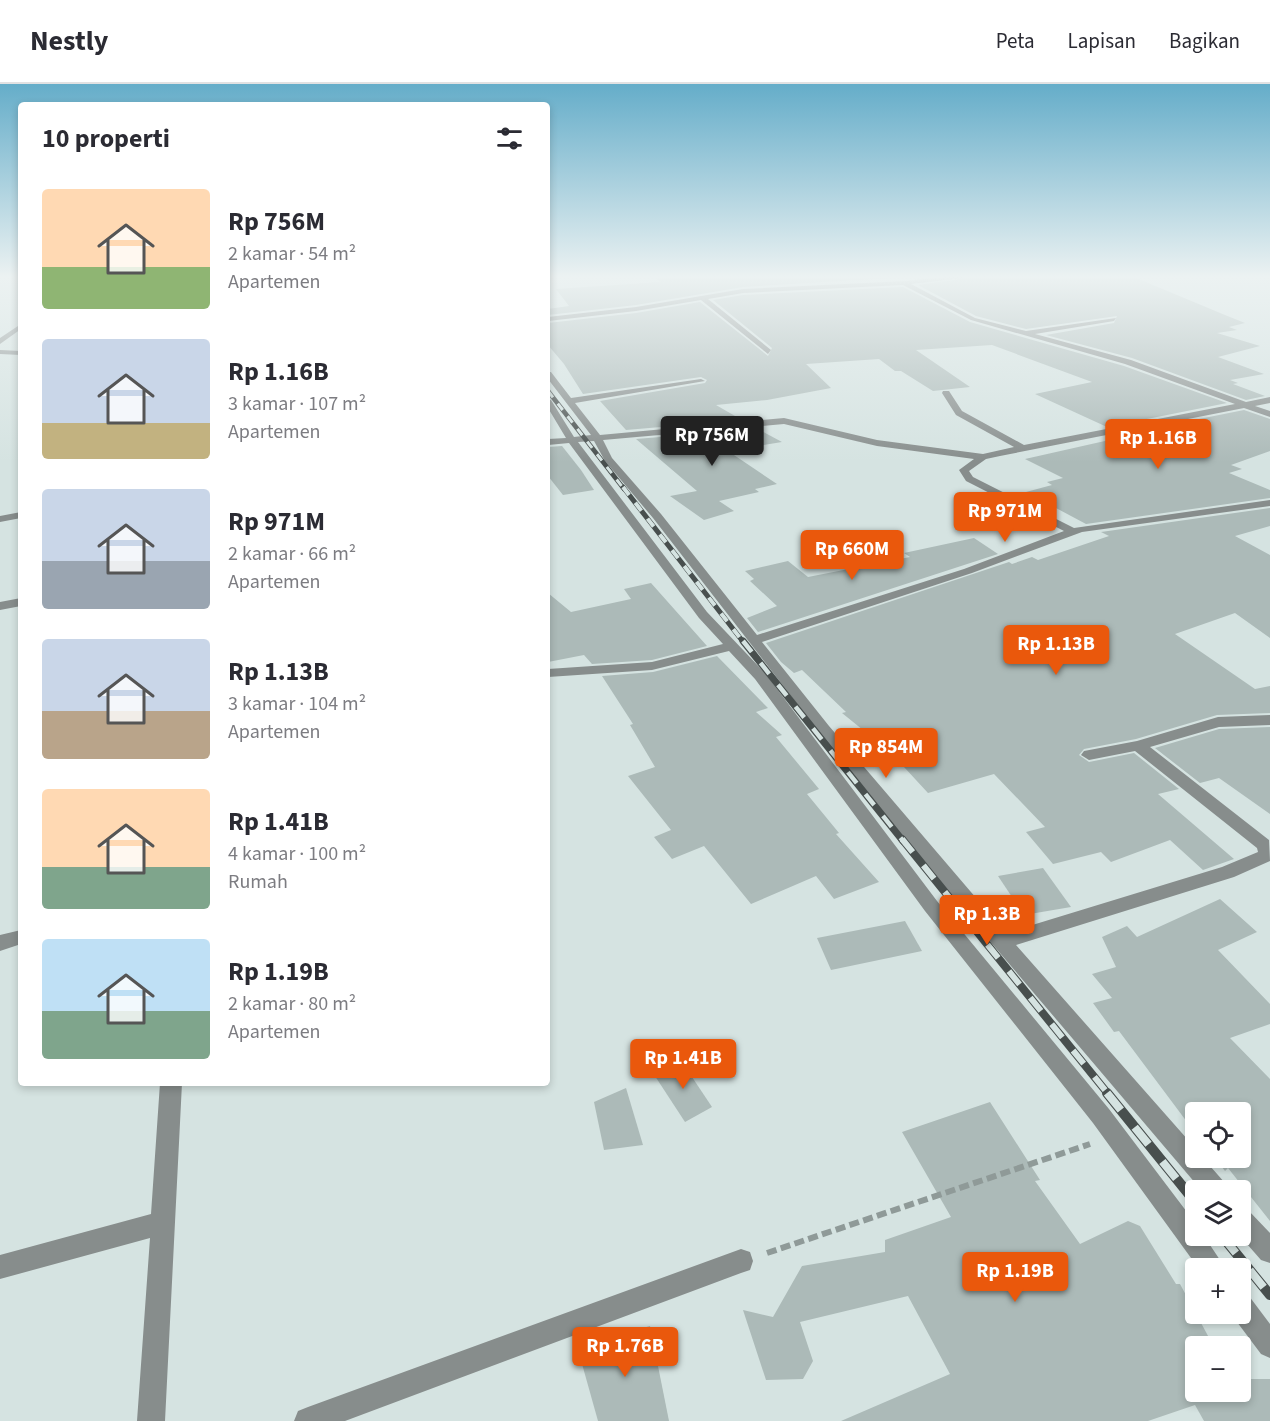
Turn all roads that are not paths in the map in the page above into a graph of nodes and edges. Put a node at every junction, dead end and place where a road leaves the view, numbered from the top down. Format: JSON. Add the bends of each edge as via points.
{"nodes":[{"id":1,"x":750,"y":337,"type":"edge"},
{"id":2,"x":1039,"y":337,"type":"edge"},
{"id":3,"x":0,"y":352,"type":"edge"},
{"id":4,"x":768,"y":352,"type":"dead end"},
{"id":5,"x":18,"y":353,"type":"edge"},
{"id":6,"x":550,"y":377,"type":"edge"},
{"id":7,"x":701,"y":381,"type":"dead end"},
{"id":8,"x":946,"y":393,"type":"dead end"},
{"id":9,"x":1270,"y":400,"type":"edge"},
{"id":10,"x":569,"y":401,"type":"junction"},
{"id":11,"x":550,"y":405,"type":"edge"},
{"id":12,"x":1246,"y":406,"type":"junction"},
{"id":13,"x":1270,"y":414,"type":"edge"},
{"id":14,"x":596,"y":436,"type":"junction"},
{"id":15,"x":571,"y":439,"type":"junction"},
{"id":16,"x":550,"y":442,"type":"edge"},
{"id":17,"x":1024,"y":449,"type":"junction"},
{"id":18,"x":983,"y":457,"type":"junction"},
{"id":19,"x":1270,"y":503,"type":"edge"},
{"id":20,"x":18,"y":516,"type":"edge"},
{"id":21,"x":0,"y":519,"type":"edge"},
{"id":22,"x":1074,"y":532,"type":"junction"},
{"id":23,"x":18,"y":603,"type":"edge"},
{"id":24,"x":0,"y":606,"type":"edge"},
{"id":25,"x":755,"y":640,"type":"junction"},
{"id":26,"x":733,"y":646,"type":"junction"},
{"id":27,"x":550,"y":673,"type":"edge"},
{"id":28,"x":1270,"y":720,"type":"edge"},
{"id":29,"x":1138,"y":746,"type":"junction"},
{"id":30,"x":1089,"y":755,"type":"dead end"},
{"id":31,"x":18,"y":938,"type":"edge"},
{"id":32,"x":1002,"y":942,"type":"junction"},
{"id":33,"x":0,"y":943,"type":"edge"},
{"id":34,"x":171,"y":1086,"type":"edge"},
{"id":35,"x":1208,"y":1180,"type":"edge"},
{"id":36,"x":162,"y":1223,"type":"junction"},
{"id":37,"x":1251,"y":1230,"type":"edge"},
{"id":38,"x":1270,"y":1251,"type":"edge"},
{"id":39,"x":1206,"y":1258,"type":"edge"},
{"id":40,"x":741,"y":1262,"type":"road end"},
{"id":41,"x":0,"y":1267,"type":"edge"},
{"id":42,"x":1251,"y":1320,"type":"edge"},
{"id":43,"x":1270,"y":1345,"type":"edge"},
{"id":44,"x":151,"y":1421,"type":"edge"},
{"id":45,"x":308,"y":1421,"type":"edge"}],
"edges":[{"from":1,"to":4,"type":"street"},
{"from":2,"to":12,"type":"street","via":[[1128,362]]},
{"from":3,"to":5,"type":"street"},
{"from":6,"to":10,"type":"street"},
{"from":7,"to":10,"type":"street"},
{"from":8,"to":17,"type":"street","via":[[959,413]]},
{"from":9,"to":12,"type":"street"},
{"from":10,"to":14,"type":"street"},
{"from":11,"to":15,"type":"street"},
{"from":12,"to":13,"type":"street"},
{"from":12,"to":17,"type":"street"},
{"from":14,"to":15,"type":"street"},
{"from":14,"to":18,"type":"street","via":[[784,421],[877,443]]},
{"from":14,"to":25,"type":"street","via":[[608,459]]},
{"from":15,"to":16,"type":"street"},
{"from":15,"to":26,"type":"street","via":[[703,615]]},
{"from":17,"to":18,"type":"street"},
{"from":18,"to":22,"type":"street","via":[[964,470],[969,479]]},
{"from":19,"to":22,"type":"street"},
{"from":20,"to":21,"type":"street"},
{"from":22,"to":25,"type":"street","via":[[968,572]]},
{"from":23,"to":24,"type":"street"},
{"from":25,"to":32,"type":"street"},
{"from":26,"to":27,"type":"street","via":[[652,666]]},
{"from":26,"to":39,"type":"street","via":[[760,676],[931,906],[1115,1136]]},
{"from":28,"to":29,"type":"street","via":[[1218,722]]},
{"from":29,"to":30,"type":"street"},
{"from":29,"to":32,"type":"street","via":[[1263,844],[1265,856],[1228,872]]},
{"from":31,"to":33,"type":"street"},
{"from":32,"to":35,"type":"street"},
{"from":34,"to":36,"type":"street"},
{"from":36,"to":41,"type":"street"},
{"from":36,"to":44,"type":"street"},
{"from":37,"to":38,"type":"street"},
{"from":40,"to":45,"type":"street"},
{"from":42,"to":43,"type":"street"}]}
